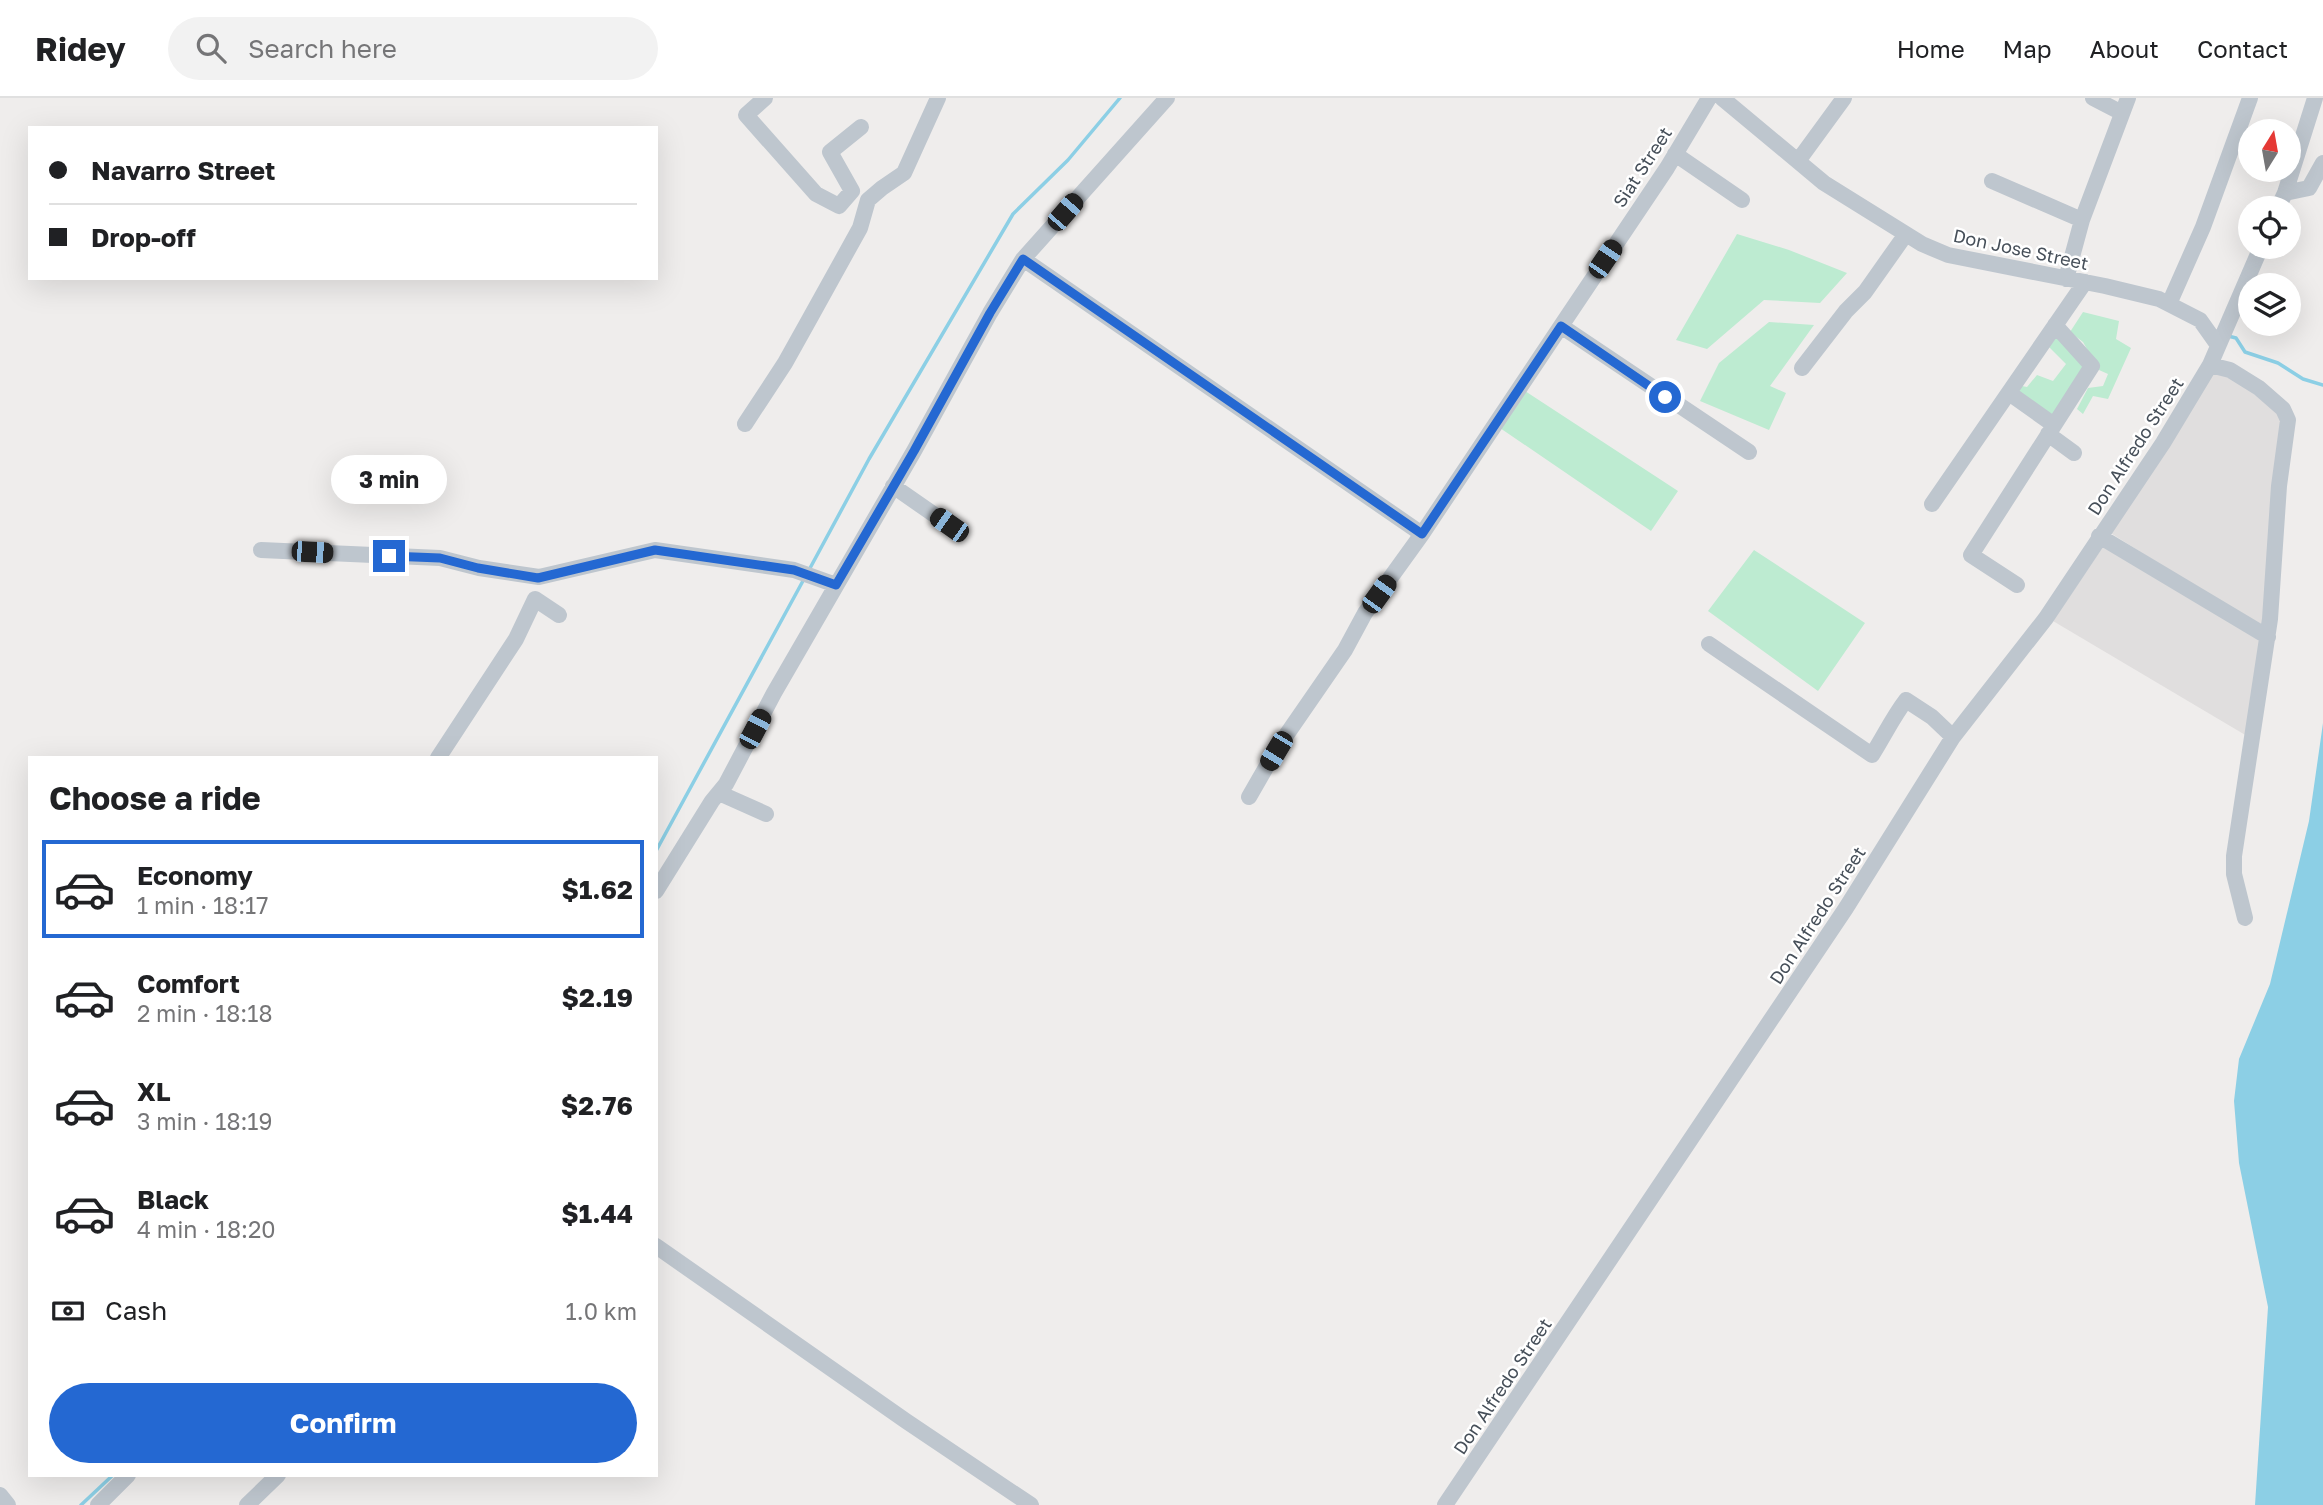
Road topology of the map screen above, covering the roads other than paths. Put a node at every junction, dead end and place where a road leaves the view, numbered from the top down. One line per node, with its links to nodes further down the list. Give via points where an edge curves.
1 (765, 98): 11 (street, via 746,115 816,194 839,206 852,191 830,152)
2 (938, 98): 32 (street, via 904,173 868,200 860,228 785,363)
3 (1167, 98): 21 (street)
4 (1709, 98): 12 (street, Siat Street)
5 (1722, 98): 13 (street, Don Jose Street)
6 (1844, 98): 13 (street)
7 (2093, 98): 10 (street)
8 (2250, 98): 25 (street)
9 (2315, 98): 16 (street)
10 (2125, 105): 19 (street)
11 (861, 127)
12 (1675, 154): 18 (street); 27 (street, Siat Street)
13 (1798, 161): 20 (street, Don Jose Street)
14 (2323, 163): 16 (street, via 2309,188)
15 (1992, 181): 19 (street)
16 (2285, 193): 17 (street)
17 (2284, 196)
18 (1742, 200)
19 (2082, 220): 23 (street)
20 (1906, 234): 23 (street, Don Jose Street, via 1948,255); 30 (street)
21 (1023, 259): 36 (street); 39 (street)
22 (2256, 259): 28 (street, Don Alfredo Street)
23 (2066, 279): 24 (street, Don Jose Street)
24 (2085, 282): 25 (street, Don Jose Street); 26 (street)
25 (2169, 304): 28 (street, Don Jose Street, via 2200,320)
26 (2055, 325): 31 (street); 33 (street, via 2092,366)
27 (1561, 326): 34 (street); 39 (street, Siat Street)
28 (2217, 344): 29 (street, Don Alfredo Street)
29 (2210, 365): 40 (street, Don Alfredo Street); 45 (street, via 2230,370 2259,388 2288,420)
30 (1802, 368)
31 (2009, 393): 33 (street); 37 (street)
32 (745, 424)
33 (2051, 429): 35 (street); 43 (street, via 1971,555)
34 (1749, 452)
35 (2074, 453)
36 (892, 486): 38 (street); 42 (street)
37 (1932, 504)
38 (949, 525)
39 (1422, 534): 50 (street, Siat Street, via 1365,613)
40 (2099, 536): 45 (street); 47 (street, Don Alfredo Street, via 2046,618)
41 (261, 550): 42 (street, via 440,558 538,578 655,550 794,570)
42 (832, 584): 49 (street)
43 (2017, 584)
44 (559, 615): 48 (street, via 535,599 516,639)
45 (2268, 637): 53 (street, via 2234,856)
46 (1709, 644): 47 (street, via 1872,755 1906,700)
47 (1953, 737): 62 (street, Don Alfredo Street, via 1846,908)
48 (439, 756)
49 (719, 793): 51 (street); 52 (street)
50 (1249, 797)
51 (766, 814)
52 (658, 888)
53 (2245, 918)
54 (658, 1247): 61 (street)
55 (126, 1477): 59 (street)
56 (276, 1477): 60 (street)
57 (0, 1495): 58 (street)
58 (8, 1505)
59 (98, 1505)
60 (247, 1505)
61 (1031, 1505)
62 (1445, 1505)

